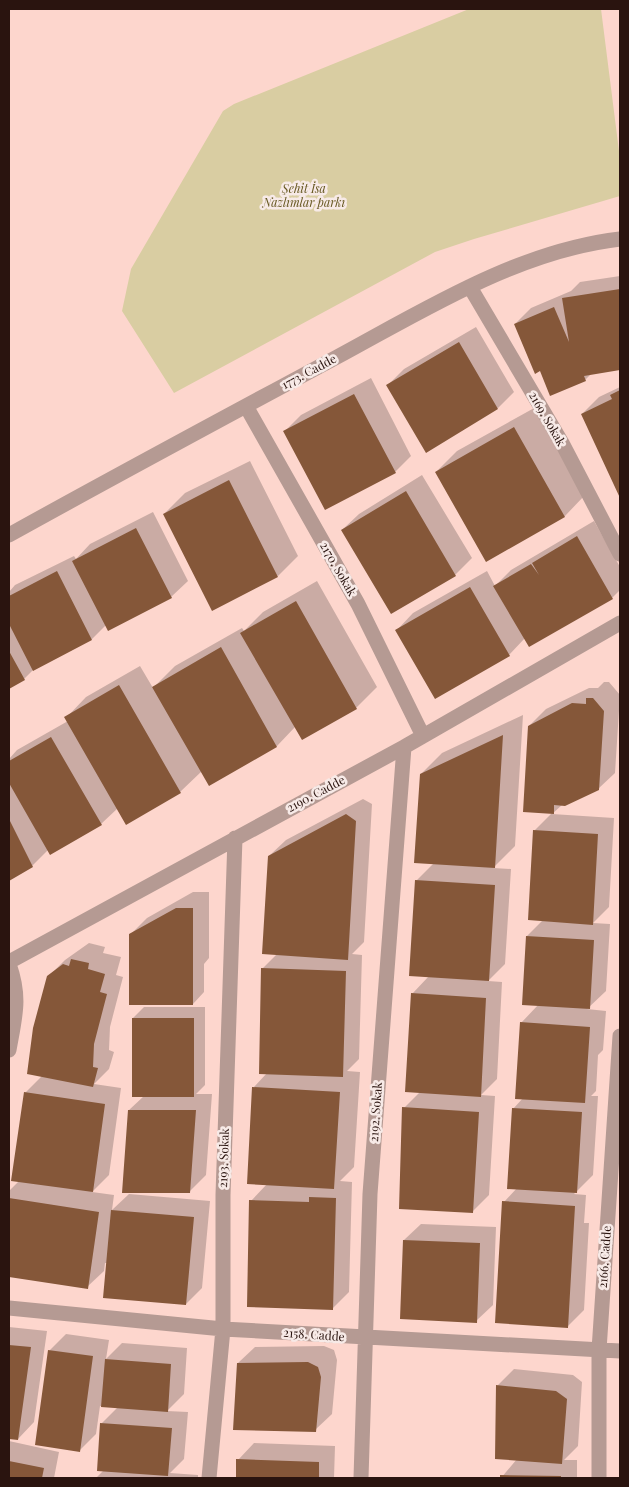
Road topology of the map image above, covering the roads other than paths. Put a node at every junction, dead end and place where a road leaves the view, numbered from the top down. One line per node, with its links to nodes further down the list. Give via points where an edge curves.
1 (620, 238): 2 (street, 1773. Cadde, via 588,242 516,265)
2 (470, 288): 3 (street, 1773. Cadde); 5 (street, 2169. Sokak, via 562,443)
3 (246, 406): 4 (street, 1773. Cadde); 7 (street, 2170. Sokak, via 358,604)
4 (9, 536)
5 (620, 554)
6 (620, 623): 7 (street, 2190. Cadde)
7 (423, 736): 8 (street, 2190. Cadde)
8 (404, 747): 9 (street, 2190. Cadde); 16 (street, 2192. Sokak, via 371,1184)
9 (235, 838): 10 (street, 2190. Cadde); 15 (street, 2193. Sokak, via 223,1195)
10 (9, 963): 12 (street, via 17,1002)
11 (620, 1036): 13 (street, 2166. Cadde)
12 (9, 1050)
13 (616, 1141): 17 (street, 2166. Cadde)
14 (9, 1308): 15 (street, 2158. Cadde)
15 (223, 1329): 16 (street, 2158. Cadde); 19 (street, 2193. Sokak)
16 (366, 1338): 17 (street, 2158. Cadde); 20 (street, 2192. Sokak)
17 (599, 1350): 18 (street, 2158. Cadde); 21 (street, 2166. Cadde)
18 (620, 1351)
19 (209, 1478)
20 (361, 1478)
21 (599, 1478)

